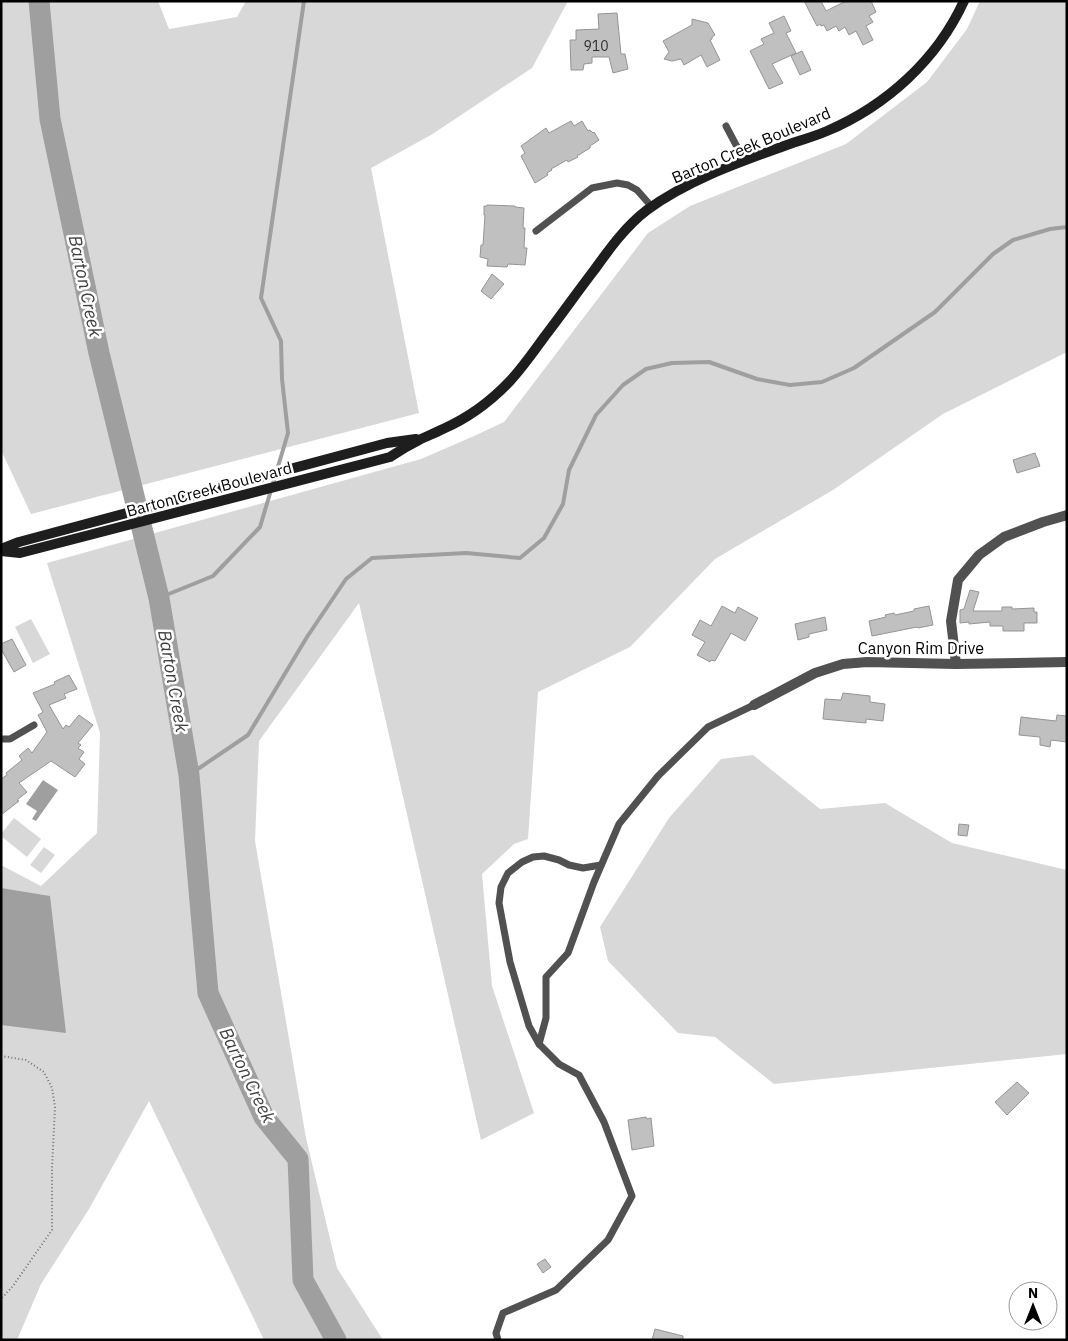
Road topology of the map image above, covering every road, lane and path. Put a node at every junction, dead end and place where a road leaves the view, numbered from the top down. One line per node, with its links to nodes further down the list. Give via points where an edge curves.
1 (964, 1): 3 (street, Barton Creek Boulevard, via 927,59 868,111 826,132)
2 (726, 126): 3 (lane)
3 (744, 160): 4 (street, Barton Creek Boulevard, via 691,184)
4 (652, 207): 5 (lane, via 637,190 616,183 592,188); 6 (street, Barton Creek Boulevard, via 613,245 510,382 462,420)
5 (536, 231)
6 (420, 439): 8 (street, Barton Creek Boulevard, via 386,443 19,542); 8 (street, Barton Creek Boulevard, via 390,457 20,553)
7 (1067, 515): 10 (street, via 1004,537 979,555 958,580 951,620)
8 (1, 550)
9 (1067, 662): 10 (street, Canyon Rim Drive)
10 (956, 664): 11 (street, Canyon Rim Drive, via 843,664 815,673)
11 (754, 705): 14 (lane, via 708,727 658,776 619,824)
12 (34, 725): 13 (lane, via 10,739)
13 (1, 739)
14 (601, 865): 15 (lane, via 568,953 546,977 546,1018); 15 (lane, via 582,868 544,856 533,857 508,873 501,887 499,904 510,962 529,1026)
15 (539, 1044): 18 (lane, via 559,1064 579,1075 604,1122 632,1196 608,1240 556,1290 504,1313 496,1333)
16 (1, 1056): 17 (path, via 26,1060 44,1072 52,1088 55,1107 52,1230)
17 (1, 1299)
18 (498, 1340)

